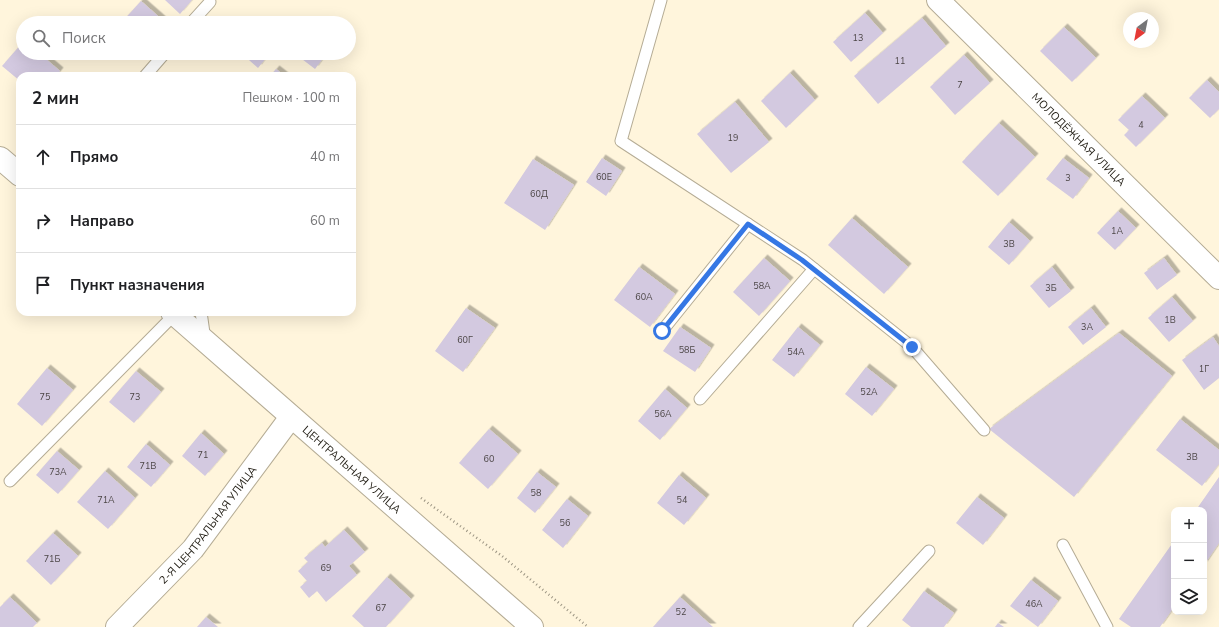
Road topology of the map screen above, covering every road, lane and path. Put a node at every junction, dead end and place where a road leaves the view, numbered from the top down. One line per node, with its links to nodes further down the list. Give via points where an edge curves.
1 (661, 0): 7 (lane, via 621,141)
2 (938, 0): 9 (street, МОЛОДЁЖНАЯ УЛИЦА)
3 (210, 2): 4 (lane)
4 (197, 16)
5 (159, 60): 6 (lane)
6 (148, 72)
7 (748, 224): 8 (lane); 13 (lane)
8 (814, 269): 15 (lane); 17 (lane, via 912,347)
9 (1219, 278)
10 (170, 316): 18 (lane)
11 (176, 316): 14 (street, ЦЕНТРАЛЬНАЯ УЛИЦА)
12 (202, 316): 14 (lane)
13 (662, 331)
14 (206, 342): 16 (street, ЦЕНТРАЛЬНАЯ УЛИЦА)
15 (700, 399)
16 (291, 417): 23 (street, 2-Я ЦЕНТРАЛЬНАЯ УЛИЦА, via 192,549); 24 (street, ЦЕНТРАЛЬНАЯ УЛИЦА)
17 (984, 430)
18 (10, 481)
19 (418, 497): 25 (path, via 502,556)
20 (1063, 545): 22 (lane)
21 (929, 551): 26 (lane)
22 (1105, 626)
23 (117, 627)
24 (532, 627)
25 (588, 627)
26 (859, 627)

